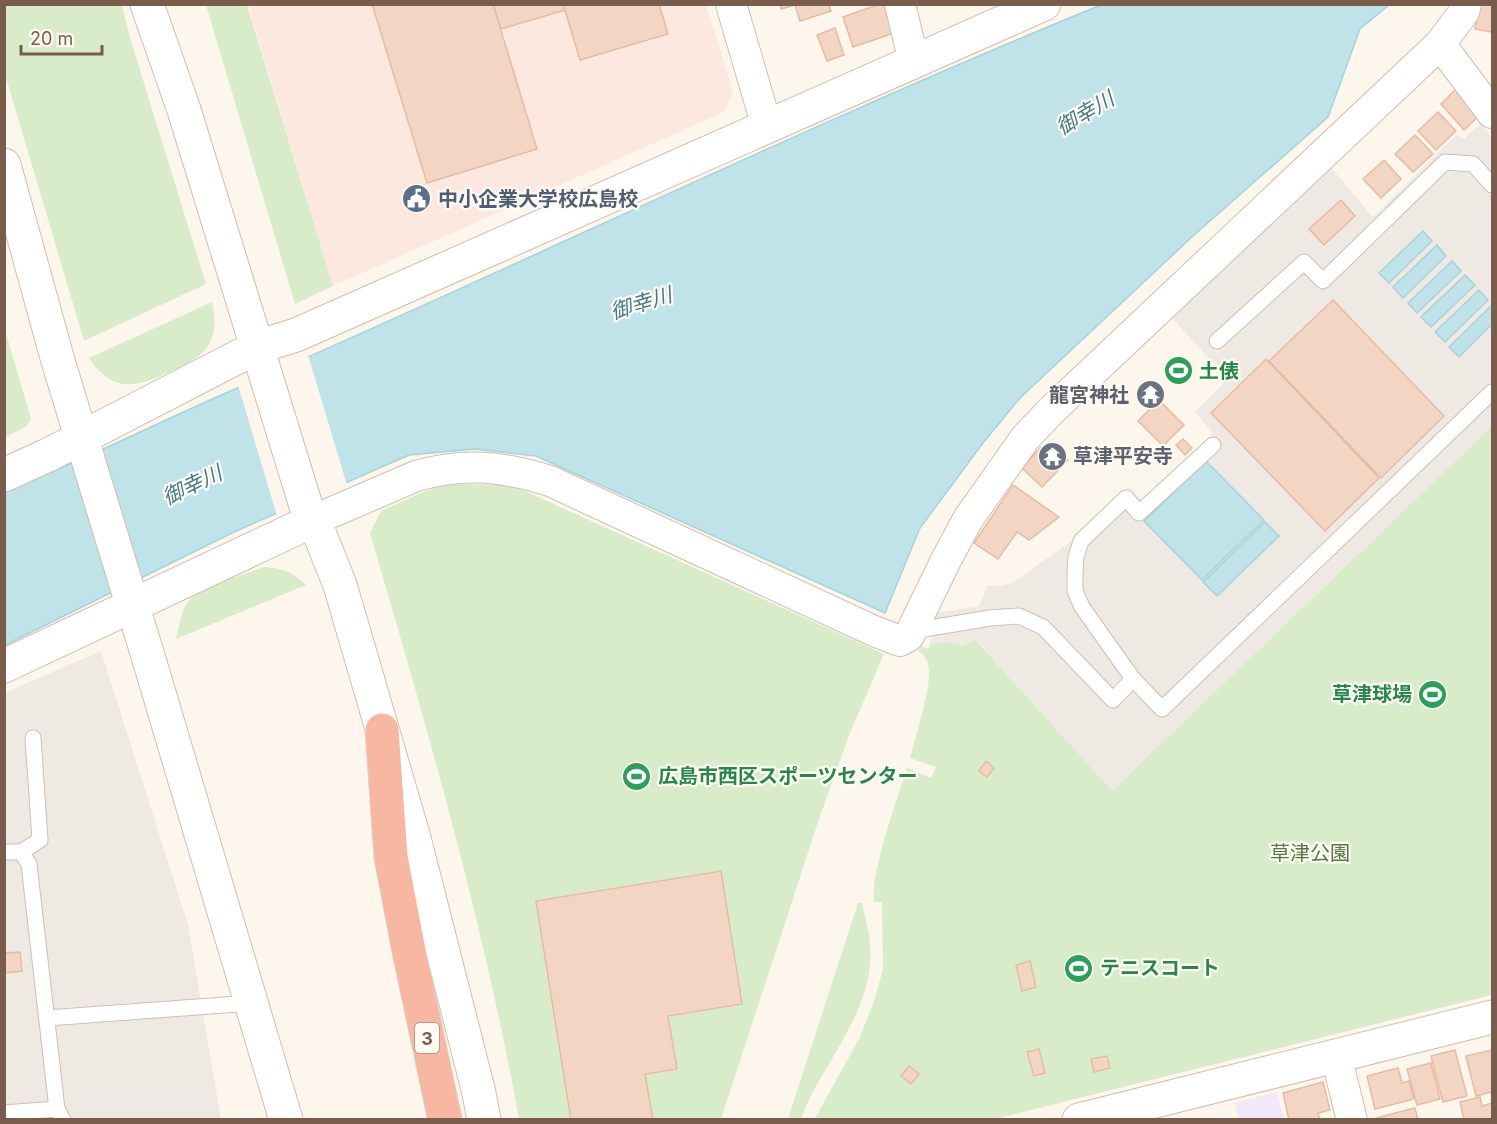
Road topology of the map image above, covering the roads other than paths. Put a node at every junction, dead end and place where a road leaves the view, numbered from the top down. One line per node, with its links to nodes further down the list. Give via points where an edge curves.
1 (147, 4): 9 (street)
2 (159, 4): 9 (street)
3 (731, 4): 11 (street)
4 (900, 4): 8 (street)
5 (1044, 4): 8 (street)
6 (1466, 4): 7 (street)
7 (1440, 44): 10 (street); 22 (street, via 1026,437 968,519)
8 (914, 62): 11 (street)
9 (184, 110): 15 (street)
10 (1492, 113)
11 (767, 127): 15 (street, via 296,335)
12 (4, 165): 18 (street)
13 (1492, 185): 14 (lane, via 1473,164 1445,162 1323,281 1304,262)
14 (1217, 341)
15 (261, 360): 18 (street); 20 (street)
16 (1492, 392): 24 (lane, via 1162,709)
17 (1213, 445): 24 (lane, via 1139,513 1126,498 1081,542 1076,557 1076,591 1091,621)
18 (84, 447): 19 (street); 21 (street)
19 (4, 475)
20 (310, 513): 21 (street); 22 (street, via 431,471 463,466 516,470 550,481 874,631 900,640); 25 (street, via 339,585)
21 (129, 598): 23 (street); 29 (street)
22 (912, 631): 24 (lane, via 1019,616 1043,627 1113,700)
23 (4, 666)
24 (1133, 680)
25 (382, 730): 36 (highway, 3, via 391,857); 37 (street, via 414,838)
26 (33, 738): 28 (lane, via 40,840)
27 (4, 852): 28 (lane)
28 (21, 852): 31 (lane, via 29,864)
29 (252, 1003): 31 (lane); 35 (street)
30 (1492, 1017): 32 (street)
31 (47, 1018): 34 (lane)
32 (1336, 1056): 38 (street); 39 (street)
33 (4, 1113): 34 (lane)
34 (60, 1114)
35 (286, 1119)
36 (445, 1119)
37 (484, 1119)
38 (1079, 1119)
39 (1352, 1119)

